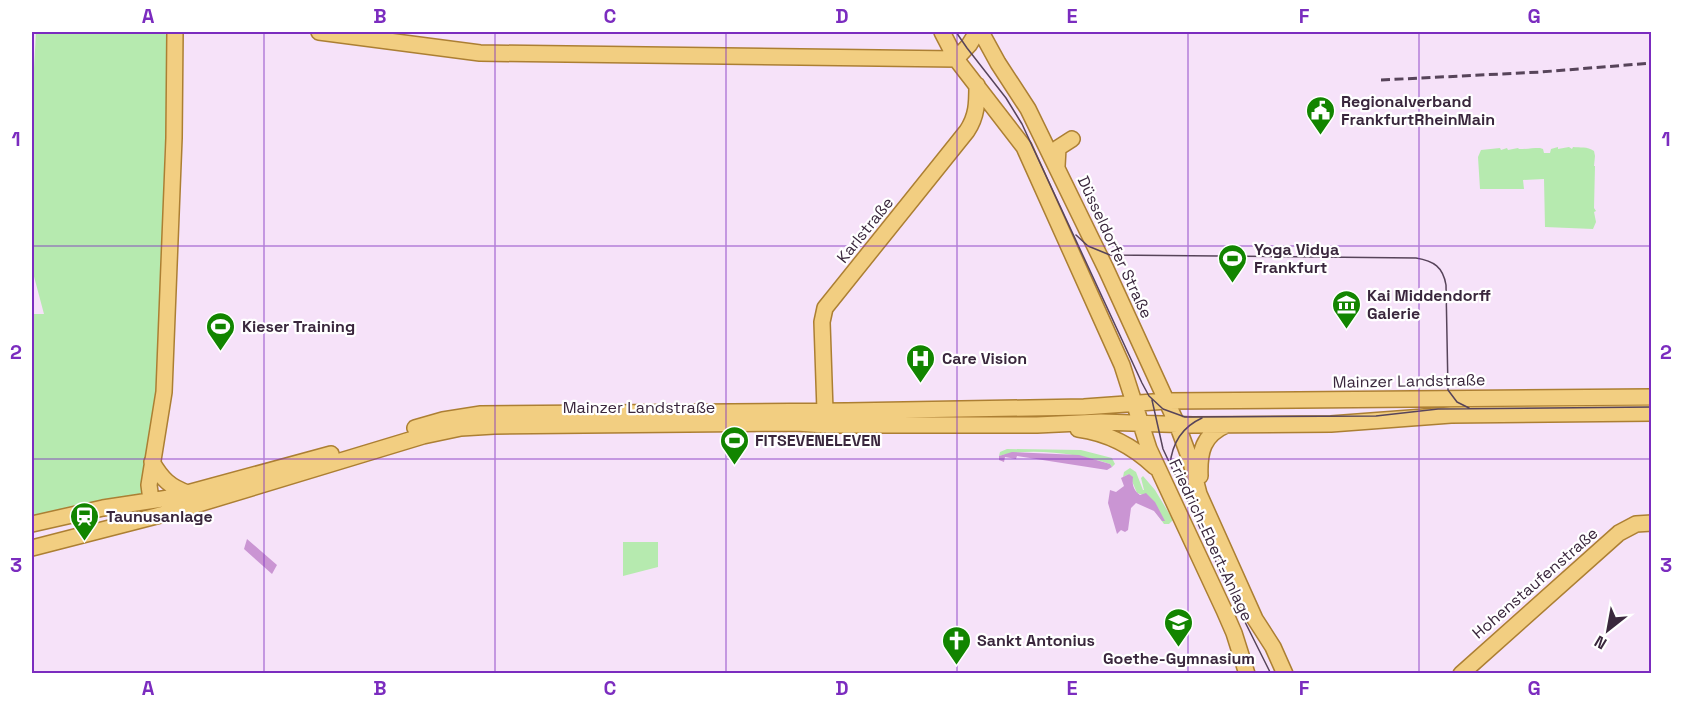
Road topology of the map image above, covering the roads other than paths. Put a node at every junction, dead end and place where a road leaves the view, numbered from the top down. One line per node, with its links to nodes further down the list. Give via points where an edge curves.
1 (168, 32): 6 (main road)
2 (175, 32): 6 (main road)
3 (320, 32): 7 (main road, via 480,53)
4 (942, 32): 7 (main road)
5 (979, 32): 7 (main road); 10 (main road, Düsseldorfer Straße, via 1029,109)
6 (175, 55): 20 (main road, via 164,393)
7 (956, 58): 8 (main road)
8 (977, 85): 13 (main road, via 1024,147 1122,365); 14 (main road, Karlstraße, via 975,116 967,131 825,308)
9 (1072, 139): 10 (main road, via 1059,148)
10 (1057, 166): 12 (main road, Düsseldorfer Straße)
11 (1652, 397): 12 (main road, Mainzer Landstraße)
12 (1167, 401): 13 (main road, Mainzer Landstraße); 17 (main road, Düsseldorfer Straße)
13 (1134, 404): 14 (main road, Mainzer Landstraße); 16 (main road, Friedrich-Ebert-Anlage); 17 (main road)
14 (825, 411): 22 (main road, Mainzer Landstraße, via 468,416)
15 (1652, 413): 19 (main road, via 1451,415 1331,424)
16 (1140, 422): 17 (main road, Mainzer Landstraße); 18 (main road, Mainzer Landstraße); 21 (main road, Friedrich-Ebert-Anlage)
17 (1170, 424): 19 (main road); 23 (main road, Friedrich-Ebert-Anlage, via 1190,459)
18 (1037, 425): 21 (main road, via 1109,436 1134,449); 25 (main road, Mainzer Landstraße, via 785,423 461,428)
19 (1226, 425): 23 (main road, via 1211,434 1203,448)
20 (152, 462): 22 (main road, via 166,482); 24 (main road)
21 (1161, 473): 30 (main road, Friedrich-Ebert-Anlage, via 1234,633)
22 (188, 493): 24 (main road, Mainzer Landstraße)
23 (1199, 494): 31 (main road, Friedrich-Ebert-Anlage, via 1255,619)
24 (151, 500): 25 (main road); 26 (main road); 28 (main road)
25 (172, 512): 28 (main road, Mainzer Landstraße)
26 (32, 524)
27 (1644, 524): 32 (main road, Hohenstaufenstraße, via 1628,526 1619,533)
28 (120, 525): 29 (main road)
29 (32, 549)
30 (1247, 674)
31 (1285, 674)
32 (1461, 674)

